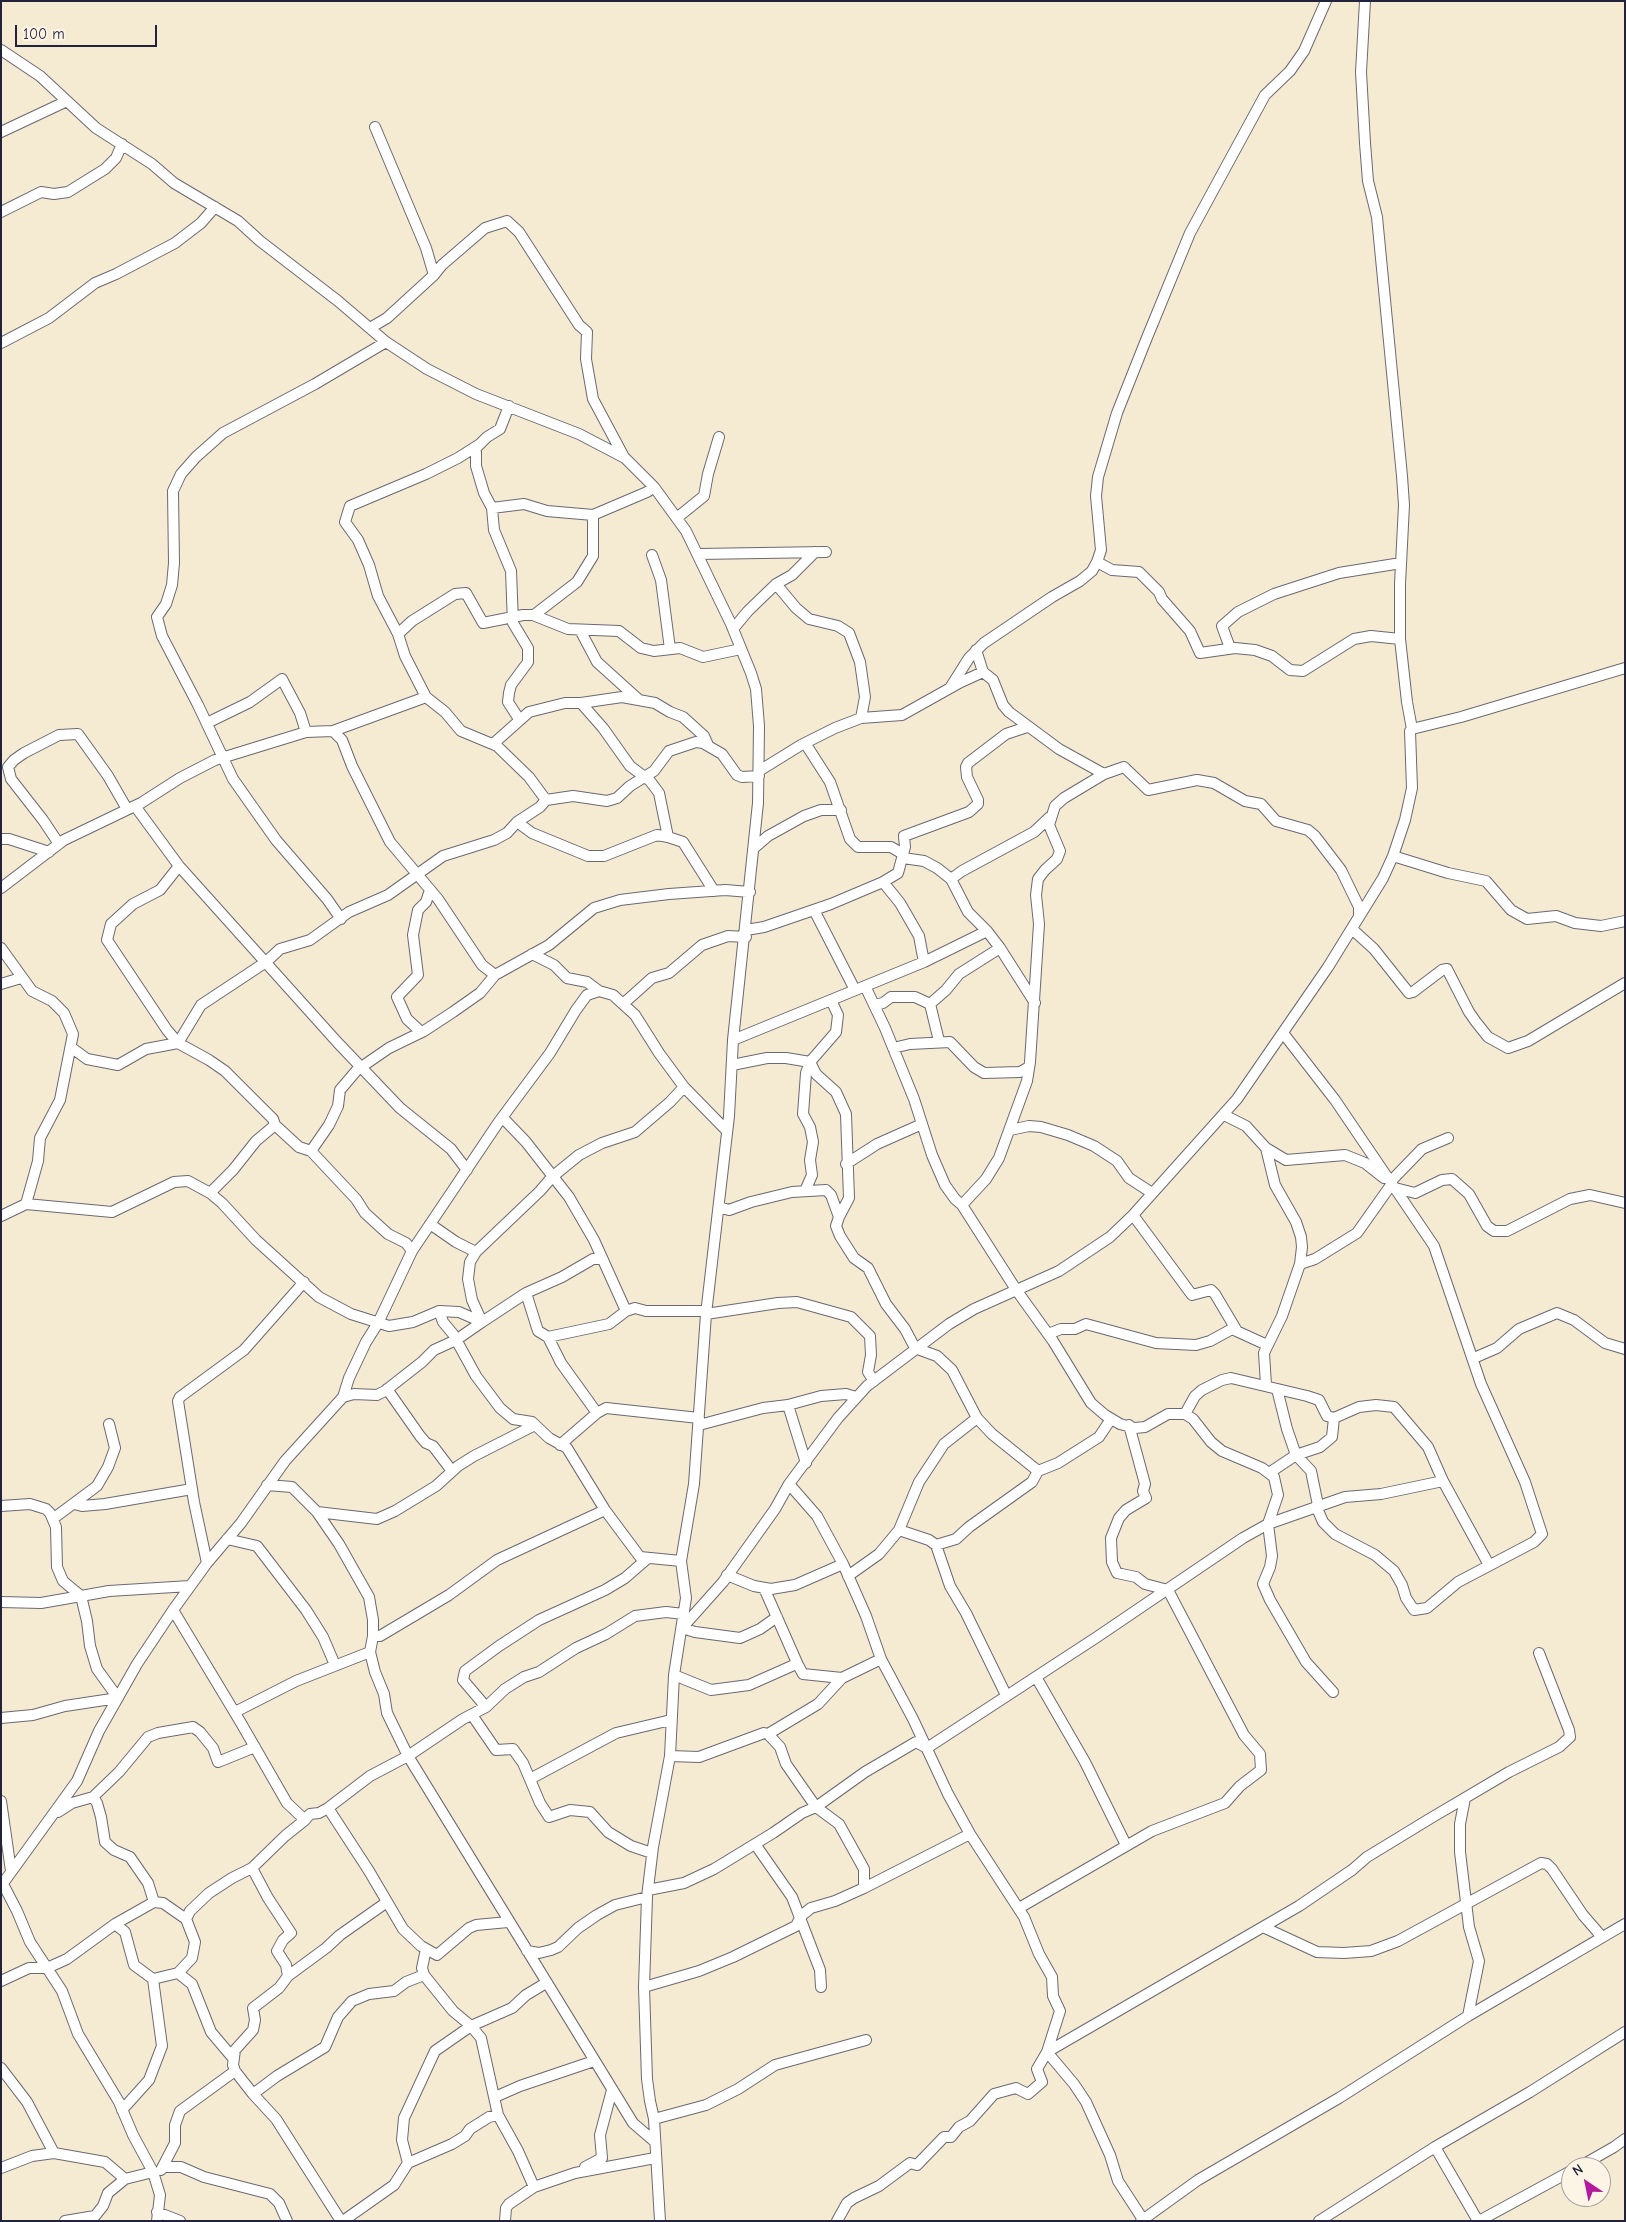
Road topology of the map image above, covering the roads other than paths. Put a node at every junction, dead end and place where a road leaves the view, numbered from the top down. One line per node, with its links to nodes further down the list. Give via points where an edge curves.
1 (1326, 1): 24 (street, via 1304,51 1290,71 1265,95 1194,225 1146,340 1098,477 1096,496 1101,550)
2 (1365, 1): 25 (street, via 1361,72 1365,143 1368,181 1377,218 1400,454 1404,505)
3 (1, 50): 4 (street, via 40,76)
4 (67, 101): 6 (street); 7 (street, via 96,128)
5 (375, 127): 10 (street, via 426,248)
6 (1, 132)
7 (122, 144): 8 (street); 9 (street, via 116,158 105,169 68,192 41,192)
8 (215, 208): 11 (street, via 238,221); 13 (street, via 175,243 95,283 49,318)
9 (1, 212)
10 (434, 275): 11 (street, via 387,318); 17 (street, via 454,253 485,228 507,221 519,232 587,332 586,358 593,398)
11 (370, 328): 12 (street)
12 (386, 342): 14 (street, via 454,384); 45 (street, via 223,433 181,474 173,491 172,586 157,617 162,636)
13 (1, 343)
14 (509, 406): 16 (street, via 500,429); 17 (street, via 579,434)
15 (719, 436): 21 (street, via 704,496)
16 (480, 444): 19 (street, via 476,448 476,466); 31 (street, via 426,474 350,506 345,522 358,540 378,596)
17 (625, 458): 18 (street)
18 (654, 487): 20 (street); 21 (street)
19 (492, 508): 20 (street, via 524,504 547,511); 28 (street, via 494,530 511,571)
20 (593, 515): 27 (street, via 593,556 577,582)
21 (678, 517): 22 (street)
22 (698, 554): 26 (street, via 821,552); 29 (street)
23 (652, 555): 34 (street, via 662,580)
24 (1097, 562): 33 (street, via 1112,570 1139,572 1190,630 1200,653); 36 (street, via 1080,581 1015,621)
25 (1401, 563): 32 (street); 33 (street, via 1339,573 1274,594 1238,612 1222,626)
26 (776, 584): 29 (street); 43 (street, via 809,619 838,626 849,633 860,662 865,697)
27 (534, 616): 28 (street); 30 (street, via 568,629)
28 (514, 617): 31 (street, via 483,624 466,593 455,594 412,621); 44 (street, via 513,623 528,648 528,662 511,685 509,694 508,702)
29 (733, 629): 35 (street)
30 (580, 630): 34 (street, via 619,631 641,648 654,651); 41 (street, via 597,662)
31 (398, 634): 40 (street, via 405,656)
32 (1400, 639): 33 (street, via 1371,636 1354,639 1303,671 1290,670 1272,656 1255,650); 47 (street)
33 (1230, 648)
34 (670, 649): 35 (street, via 680,648 702,657)
35 (741, 649): 54 (street, via 756,689)
36 (976, 650): 38 (street); 39 (street)
37 (1625, 668): 47 (street)
38 (983, 672): 39 (street); 46 (street, via 993,680 1003,705)
39 (950, 688): 43 (street, via 902,715)
40 (426, 697): 48 (street); 51 (street, via 446,712 461,731)
41 (638, 699): 42 (street, via 622,697); 52 (street, via 655,703 683,717 704,736)
42 (581, 703): 44 (street, via 548,706); 56 (street, via 630,766)
43 (861, 718): 50 (street)
44 (519, 719): 51 (street)
45 (207, 723): 49 (street, via 250,702 282,679); 53 (street)
46 (1027, 727): 55 (street); 67 (street, via 1006,734 966,767 978,800 975,808 904,836)
47 (1412, 729): 68 (street, via 1412,788)
48 (332, 731): 49 (street); 70 (street, via 342,740 390,842)
49 (306, 732): 53 (street)
50 (805, 743): 54 (street); 59 (street, via 830,782)
51 (492, 744): 57 (street, via 530,777)
52 (708, 745): 54 (street, via 722,754 737,775); 56 (street, via 689,743 669,752 654,771)
53 (223, 757): 58 (street); 79 (street, via 233,779 276,840 328,899)
54 (759, 773): 65 (street)
55 (1104, 774): 60 (street, via 1064,798 1055,806); 78 (street, via 1124,767 1148,790 1197,780 1214,783 1245,801 1261,804 1276,821 1308,830 1341,870 1359,907)
56 (644, 777): 57 (street, via 617,798 607,801 573,796); 62 (street, via 659,793)
57 (546, 800): 61 (street)
58 (131, 807): 64 (street); 64 (street, via 78,734 59,735 24,753 8,767 11,779); 69 (street)
59 (841, 810): 65 (street, via 822,810 804,816 768,836); 67 (street, via 850,839 858,847 891,847)
60 (1054, 812): 71 (street, via 1034,832); 97 (street, via 1049,825 1060,851 1038,880)
61 (517, 822): 62 (street, via 532,833 588,856 604,856 657,834); 70 (street, via 501,837 443,856)
62 (668, 837): 75 (street, via 683,842)
63 (1, 839): 66 (street)
64 (58, 844): 66 (street)
65 (753, 849): 76 (street)
66 (49, 852): 73 (street)
67 (903, 856): 71 (street, via 924,861); 72 (street, via 898,873)
68 (1393, 856): 78 (street); 80 (street, via 1486,881 1511,910 1527,919 1562,917 1575,923 1600,926)
69 (179, 866): 87 (street); 105 (street, via 160,890 133,904 112,924 107,940 166,1030)
70 (416, 875): 74 (street); 79 (street, via 388,895)
71 (951, 879): 82 (street, via 968,912)
72 (883, 882): 77 (street); 88 (street, via 919,936)
73 (1, 888)
74 (430, 890): 89 (street, via 482,965); 101 (street, via 426,902 418,910 413,935 418,975 397,997 407,1019)
75 (714, 891): 76 (street); 86 (street, via 620,900 594,908 549,945)
76 (750, 892): 83 (street)
77 (814, 910): 83 (street); 94 (street)
78 (1359, 917): 81 (street)
79 (341, 919): 87 (street, via 310,940 280,949)
80 (1625, 921)
81 (1352, 929): 91 (street, via 1374,949 1409,992 1448,969 1476,1022 1488,1037 1508,1048 1528,1041); 102 (street)
82 (987, 931): 85 (street); 88 (street)
83 (746, 934): 98 (street, via 702,945 669,973 652,978); 103 (street)
84 (1, 948): 90 (street)
85 (1000, 948): 97 (street); 99 (street, via 959,974)
86 (532, 954): 89 (street); 95 (street, via 554,965 567,978 587,982)
87 (266, 962): 105 (street, via 201,1004); 110 (street)
88 (924, 962): 93 (street)
89 (496, 975): 101 (street, via 480,993)
90 (21, 978): 92 (street); 106 (street, via 32,991 52,1001 64,1013 73,1034)
91 (1625, 983)
92 (1, 984)
93 (865, 986): 94 (street); 100 (street)
94 (855, 990): 96 (street)
95 (599, 991): 98 (street, via 613,995); 114 (street, via 588,995 576,1010 550,1053)
96 (831, 1000): 103 (street); 108 (street, via 838,1014 836,1032)
97 (1034, 1003): 111 (street)
98 (623, 1004): 112 (street, via 635,1015)
99 (930, 1004): 100 (street, via 914,997 890,998); 104 (street)
100 (874, 1005): 107 (street)
101 (421, 1032): 110 (street)
102 (1283, 1033): 113 (street); 125 (street, via 1335,1100)
103 (733, 1040): 109 (street)
104 (939, 1042): 107 (street); 111 (street, via 950,1042 984,1073 1020,1072)
105 (178, 1043): 106 (street, via 146,1049 118,1065 87,1059); 116 (street, via 225,1071 273,1119)
106 (72, 1048): 130 (street, via 60,1100 40,1138 38,1160)
107 (893, 1048): 115 (street)
108 (810, 1062): 109 (street, via 786,1058); 122 (street, via 816,1074 836,1092 846,1114); 126 (street, via 803,1114 810,1126 813,1142 812,1175)
109 (732, 1064): 118 (street)
110 (362, 1066): 121 (street, via 340,1090 338,1106 329,1125); 123 (street, via 400,1108 451,1150)
111 (1029, 1067): 117 (street)
112 (684, 1087): 118 (street); 124 (street, via 635,1132 579,1155)
113 (1224, 1115): 120 (street, via 1246,1126); 128 (street)
114 (503, 1118): 123 (street); 124 (street)
115 (922, 1124): 122 (street, via 877,1144); 131 (street, via 945,1184)
116 (275, 1125): 121 (street, via 299,1147); 127 (street, via 256,1141)
117 (1010, 1130): 128 (street, via 1041,1127 1094,1146 1117,1161 1129,1178); 131 (street, via 986,1179)
118 (727, 1131): 132 (street)
119 (1448, 1138): 125 (street, via 1422,1148)
120 (1266, 1148): 125 (street, via 1286,1160 1333,1154 1350,1156); 140 (street, via 1275,1185 1301,1237)
121 (311, 1151): 137 (street, via 365,1213)
122 (846, 1164): 135 (street, via 849,1198)
123 (467, 1170): 136 (street)
124 (552, 1177): 138 (street); 139 (street, via 569,1197)
125 (1393, 1185): 129 (street, via 1416,1193 1442,1180 1452,1179 1469,1194 1487,1226 1494,1231 1507,1231 1582,1196); 140 (street, via 1357,1233 1315,1259); 156 (street, via 1434,1246)
126 (805, 1191): 132 (street, via 729,1210); 135 (street, via 826,1190)
127 (210, 1193): 130 (street, via 181,1181 112,1212); 141 (street, via 256,1240)
128 (1152, 1194): 133 (street)
129 (1625, 1203)
130 (26, 1204): 134 (street)
131 (962, 1205): 142 (street)
132 (720, 1207): 146 (street)
133 (1133, 1215): 142 (street, via 1110,1237 1073,1262); 149 (street, via 1192,1296 1211,1290)
134 (1, 1216)
135 (839, 1217): 154 (street, via 836,1226 840,1236 854,1258 868,1268 886,1304)
136 (430, 1224): 137 (street); 138 (street)
137 (412, 1251): 148 (street)
138 (476, 1252): 147 (street, via 470,1262 468,1279 472,1300)
139 (602, 1259): 143 (street, via 593,1259); 145 (street)
140 (1300, 1264): 153 (street, via 1282,1316)
141 (304, 1282): 148 (street, via 319,1296 352,1314); 182 (street, via 244,1350 180,1397 178,1406)
142 (1016, 1291): 150 (street); 154 (street, via 967,1313)
143 (526, 1293): 147 (street); 151 (street, via 538,1331)
144 (438, 1311): 147 (street, via 460,1312); 148 (street, via 401,1326); 152 (street)
145 (626, 1311): 146 (street, via 635,1308); 151 (street, via 609,1324)
146 (707, 1313): 157 (street, via 797,1302 851,1317 870,1336 868,1372); 169 (street)
147 (482, 1322): 152 (street)
148 (378, 1323): 161 (street, via 366,1342)
149 (1237, 1331): 150 (street, via 1232,1329 1210,1341 1196,1344 1156,1344 1086,1324); 153 (street)
150 (1048, 1334): 168 (street, via 1091,1403)
151 (548, 1338): 164 (street, via 561,1363)
152 (456, 1340): 159 (street, via 434,1350); 172 (street, via 476,1376 500,1408 513,1419 532,1422)
153 (1267, 1345): 158 (street, via 1264,1363)
154 (915, 1348): 157 (street); 166 (street, via 937,1356 952,1370)
155 (1625, 1349): 156 (street, via 1605,1343 1574,1320 1557,1313 1519,1329 1497,1348)
156 (1474, 1358): 197 (street, via 1481,1384 1525,1482 1542,1534 1534,1542)
157 (874, 1381): 162 (street)
158 (1266, 1386): 160 (street); 165 (street, via 1238,1378 1222,1380 1195,1396)
159 (387, 1389): 161 (street, via 378,1395); 176 (street, via 426,1444 433,1446)
160 (1277, 1389): 167 (street, via 1320,1400 1327,1416); 174 (street)
161 (343, 1397): 181 (street, via 285,1461)
162 (856, 1397): 163 (street, via 833,1394); 175 (street)
163 (788, 1405): 169 (street); 175 (street)
164 (597, 1413): 169 (street, via 606,1408); 173 (street)
165 (1184, 1414): 171 (street, via 1168,1414 1141,1428); 178 (street, via 1196,1422 1222,1451)
166 (977, 1418): 177 (street); 190 (street, via 944,1444 919,1482)
167 (1334, 1418): 174 (street, via 1332,1438 1320,1447); 179 (street, via 1359,1407 1394,1407 1428,1447)
168 (1111, 1419): 171 (street); 177 (street, via 1099,1437)
169 (699, 1422): 194 (street, via 694,1484)
170 (109, 1424): 183 (street, via 115,1448 108,1467 97,1486)
171 (1129, 1425): 202 (street, via 1146,1498 1119,1518 1111,1538 1112,1562 1116,1573)
172 (535, 1426): 173 (street); 176 (street, via 474,1456)
173 (560, 1445): 186 (street, via 579,1465)
174 (1296, 1455): 178 (street); 184 (street, via 1311,1471)
175 (806, 1463): 180 (street)
176 (452, 1471): 187 (street, via 436,1486 377,1519)
177 (1038, 1471): 192 (street, via 1032,1482 956,1539)
178 (1269, 1473): 189 (street, via 1276,1482 1278,1495)
179 (1443, 1481): 184 (street, via 1381,1494 1345,1497); 197 (street)
180 (789, 1484): 196 (street, via 817,1516); 198 (street, via 775,1509)
181 (267, 1486): 187 (street, via 292,1488); 191 (street)
182 (192, 1489): 183 (street, via 105,1504); 195 (street)
183 (74, 1504): 188 (street)
184 (1317, 1505): 189 (street); 197 (street, via 1323,1522 1335,1534 1375,1555 1394,1571 1414,1610 1427,1608 1458,1582)
185 (1, 1506): 188 (street, via 38,1505)
186 (605, 1510): 193 (street, via 640,1557); 209 (street, via 497,1560 449,1595 380,1636)
187 (317, 1512): 209 (street, via 369,1597)
188 (54, 1518): 203 (street, via 57,1567 63,1581)
189 (1268, 1524): 202 (street); 218 (street, via 1272,1556 1263,1584 1306,1662)
190 (899, 1530): 192 (street); 199 (street, via 880,1554)
191 (228, 1539): 195 (street); 213 (street, via 257,1546 306,1610 323,1636)
192 (936, 1545): 219 (street, via 950,1586)
193 (648, 1558): 194 (street); 221 (street, via 625,1578 539,1620 465,1671 463,1680)
194 (681, 1561): 206 (street, via 686,1598)
195 (207, 1563): 200 (street)
196 (843, 1564): 199 (street); 201 (street, via 795,1585)
197 (1489, 1565)
198 (727, 1575): 201 (street); 208 (street)
199 (848, 1576): 212 (street)
200 (190, 1586): 203 (street); 205 (street)
201 (764, 1588): 207 (street)
202 (1168, 1590): 216 (street); 241 (street, via 1244,1735 1260,1754 1261,1770 1225,1803 1152,1831)
203 (80, 1596): 204 (street, via 41,1604); 220 (street, via 97,1669)
204 (1, 1602)
205 (173, 1610): 220 (street); 222 (street)
206 (684, 1614): 208 (street); 221 (street, via 666,1612 635,1616 539,1672 524,1677)
207 (777, 1617): 208 (street, via 740,1638); 214 (street)
208 (682, 1628): 215 (street)
209 (373, 1636): 210 (street)
210 (370, 1652): 213 (street); 229 (street, via 387,1714)
211 (1539, 1653): 233 (street, via 1570,1736 1559,1747)
212 (880, 1659): 217 (street); 228 (street)
213 (335, 1665): 222 (street)
214 (798, 1665): 215 (street, via 749,1685 711,1690); 217 (street, via 803,1674)
215 (674, 1675): 225 (street)
216 (1036, 1677): 219 (street); 241 (street, via 1085,1762)
217 (842, 1678): 226 (street, via 818,1704)
218 (1333, 1692)
219 (1006, 1695): 228 (street)
220 (118, 1698): 224 (street); 237 (street, via 77,1781)
221 (486, 1707): 223 (street)
222 (235, 1712): 227 (street)
223 (472, 1714): 229 (street); 231 (street, via 496,1750 513,1749)
224 (1, 1718)
225 (671, 1720): 230 (street); 231 (street, via 616,1733)
226 (768, 1734): 230 (street, via 699,1756); 235 (street, via 780,1747 786,1764)
227 (255, 1747): 232 (street, via 218,1762 213,1748 193,1727 158,1733 148,1737); 238 (street, via 287,1803)
228 (927, 1748): 235 (street, via 916,1742 865,1772); 239 (street)
229 (408, 1756): 236 (street, via 370,1776); 254 (street)
230 (670, 1756): 242 (street)
231 (530, 1779): 242 (street, via 549,1817 570,1810 590,1812 608,1832 631,1846)
232 (93, 1797): 237 (street); 248 (street, via 101,1817 105,1842 130,1857 148,1883)
233 (1465, 1798): 250 (street, via 1460,1824 1460,1852); 257 (street, via 1367,1857 1345,1875)
234 (2, 1806): 244 (street)
235 (816, 1807): 240 (street); 246 (street, via 839,1824 864,1869)
236 (328, 1808): 238 (street, via 310,1814); 249 (street)
237 (55, 1812): 244 (street)
238 (305, 1820): 243 (street)
239 (970, 1834): 246 (street); 251 (street)
240 (755, 1844): 247 (street, via 684,1883); 252 (street, via 792,1897)
241 (1126, 1846): 251 (street)
242 (652, 1853): 247 (street)
243 (252, 1868): 253 (street, via 209,1894); 264 (street, via 291,1933 277,1951 286,1965)
244 (11, 1870): 245 (street)
245 (2, 1885): 261 (street, via 30,1942)
246 (864, 1888): 252 (street, via 811,1908)
247 (648, 1893): 260 (street, via 609,1908 587,1921 558,1947 539,1952); 268 (street)
248 (154, 1902): 253 (street, via 163,1903); 255 (street)
249 (387, 1902): 259 (street, via 403,1929); 264 (street, via 340,1934)
250 (1466, 1904): 257 (street, via 1398,1941 1371,1951 1317,1952); 258 (street, via 1529,1868 1547,1864); 270 (street, via 1479,1961)
251 (1019, 1908): 274 (street, via 1052,1977 1053,1996 1060,2011)
252 (800, 1916): 268 (street, via 796,1926 733,1957); 269 (street, via 820,1970)
253 (186, 1918): 262 (street, via 195,1942 192,1958)
254 (508, 1922): 259 (street, via 469,1928 437,1955); 260 (street)
255 (115, 1924): 261 (street); 265 (street, via 125,1932 134,1965)
256 (1625, 1924): 258 (street)
257 (1263, 1927): 274 (street)
258 (1602, 1937): 270 (street)
259 (426, 1949): 263 (street, via 422,1968)
260 (527, 1950): 267 (street)
261 (48, 1968): 266 (street, via 29,1968); 282 (street, via 62,1991 78,2034)
262 (178, 1973): 265 (street); 275 (street, via 192,1984 211,2032)
263 (424, 1975): 271 (street, via 453,2011); 280 (street, via 394,1991 369,1994 352,2001 338,2017 325,2047)
264 (288, 1976): 275 (street, via 279,1988 254,2008 253,2030 235,2050)
265 (152, 1979): 282 (street, via 162,2046 149,2080)
266 (1, 1981)
267 (546, 1984): 271 (street, via 526,1995 512,2008); 276 (street)
268 (644, 1987): 284 (street, via 648,2079)
269 (821, 1987)
270 (1468, 2016): 301 (street, via 1339,2098 1198,2180)
271 (471, 2026): 281 (street, via 482,2038); 291 (street, via 435,2051 429,2061 404,2118 402,2140)
272 (1625, 2032): 287 (street)
273 (866, 2040): 284 (street, via 775,2065 706,2105)
274 (1047, 2052): 301 (street, via 1086,2102 1118,2180); 308 (street, via 1037,2069 1042,2082 1028,2094 1016,2088 994,2094 970,2120 951,2137 944,2137 916,2165 910,2163 879,2186 847,2203)
275 (233, 2058): 278 (street)
276 (594, 2060): 279 (street); 281 (street)
277 (1, 2068): 288 (street, via 27,2102)
278 (235, 2071): 280 (street); 292 (street, via 180,2111 175,2125 175,2143)
279 (612, 2090): 286 (street, via 633,2124); 294 (street, via 600,2135 602,2158)
280 (252, 2094): 305 (street, via 276,2119)
281 (495, 2097): 283 (street)
282 (122, 2110): 295 (street)
283 (498, 2115): 291 (street, via 489,2117 452,2144); 298 (street)
284 (654, 2119): 286 (street)
285 (1625, 2139): 289 (street)
286 (654, 2141): 290 (street)
287 (1435, 2147): 309 (street); 310 (street)
288 (54, 2153): 293 (street, via 32,2156); 297 (street, via 105,2162)
289 (1596, 2157)
290 (655, 2158): 294 (street); 307 (street)
291 (408, 2164): 305 (street, via 394,2185)
292 (164, 2167): 295 (street); 304 (street, via 181,2167 204,2177 270,2194 279,2203)
293 (1, 2168)
294 (575, 2173): 298 (street)
295 (154, 2174): 297 (street); 299 (street, via 160,2195)
296 (1561, 2176): 310 (street)
297 (125, 2179): 300 (street, via 108,2193)
298 (534, 2187): 306 (street, via 509,2204)
299 (157, 2216): 303 (street)
300 (96, 2218): 302 (street)
301 (1143, 2220)
302 (65, 2221)
303 (180, 2221)
304 (287, 2221)
305 (342, 2221)
306 (505, 2221)
307 (660, 2221)
308 (837, 2221)
309 (1319, 2221)
310 (1479, 2221)

